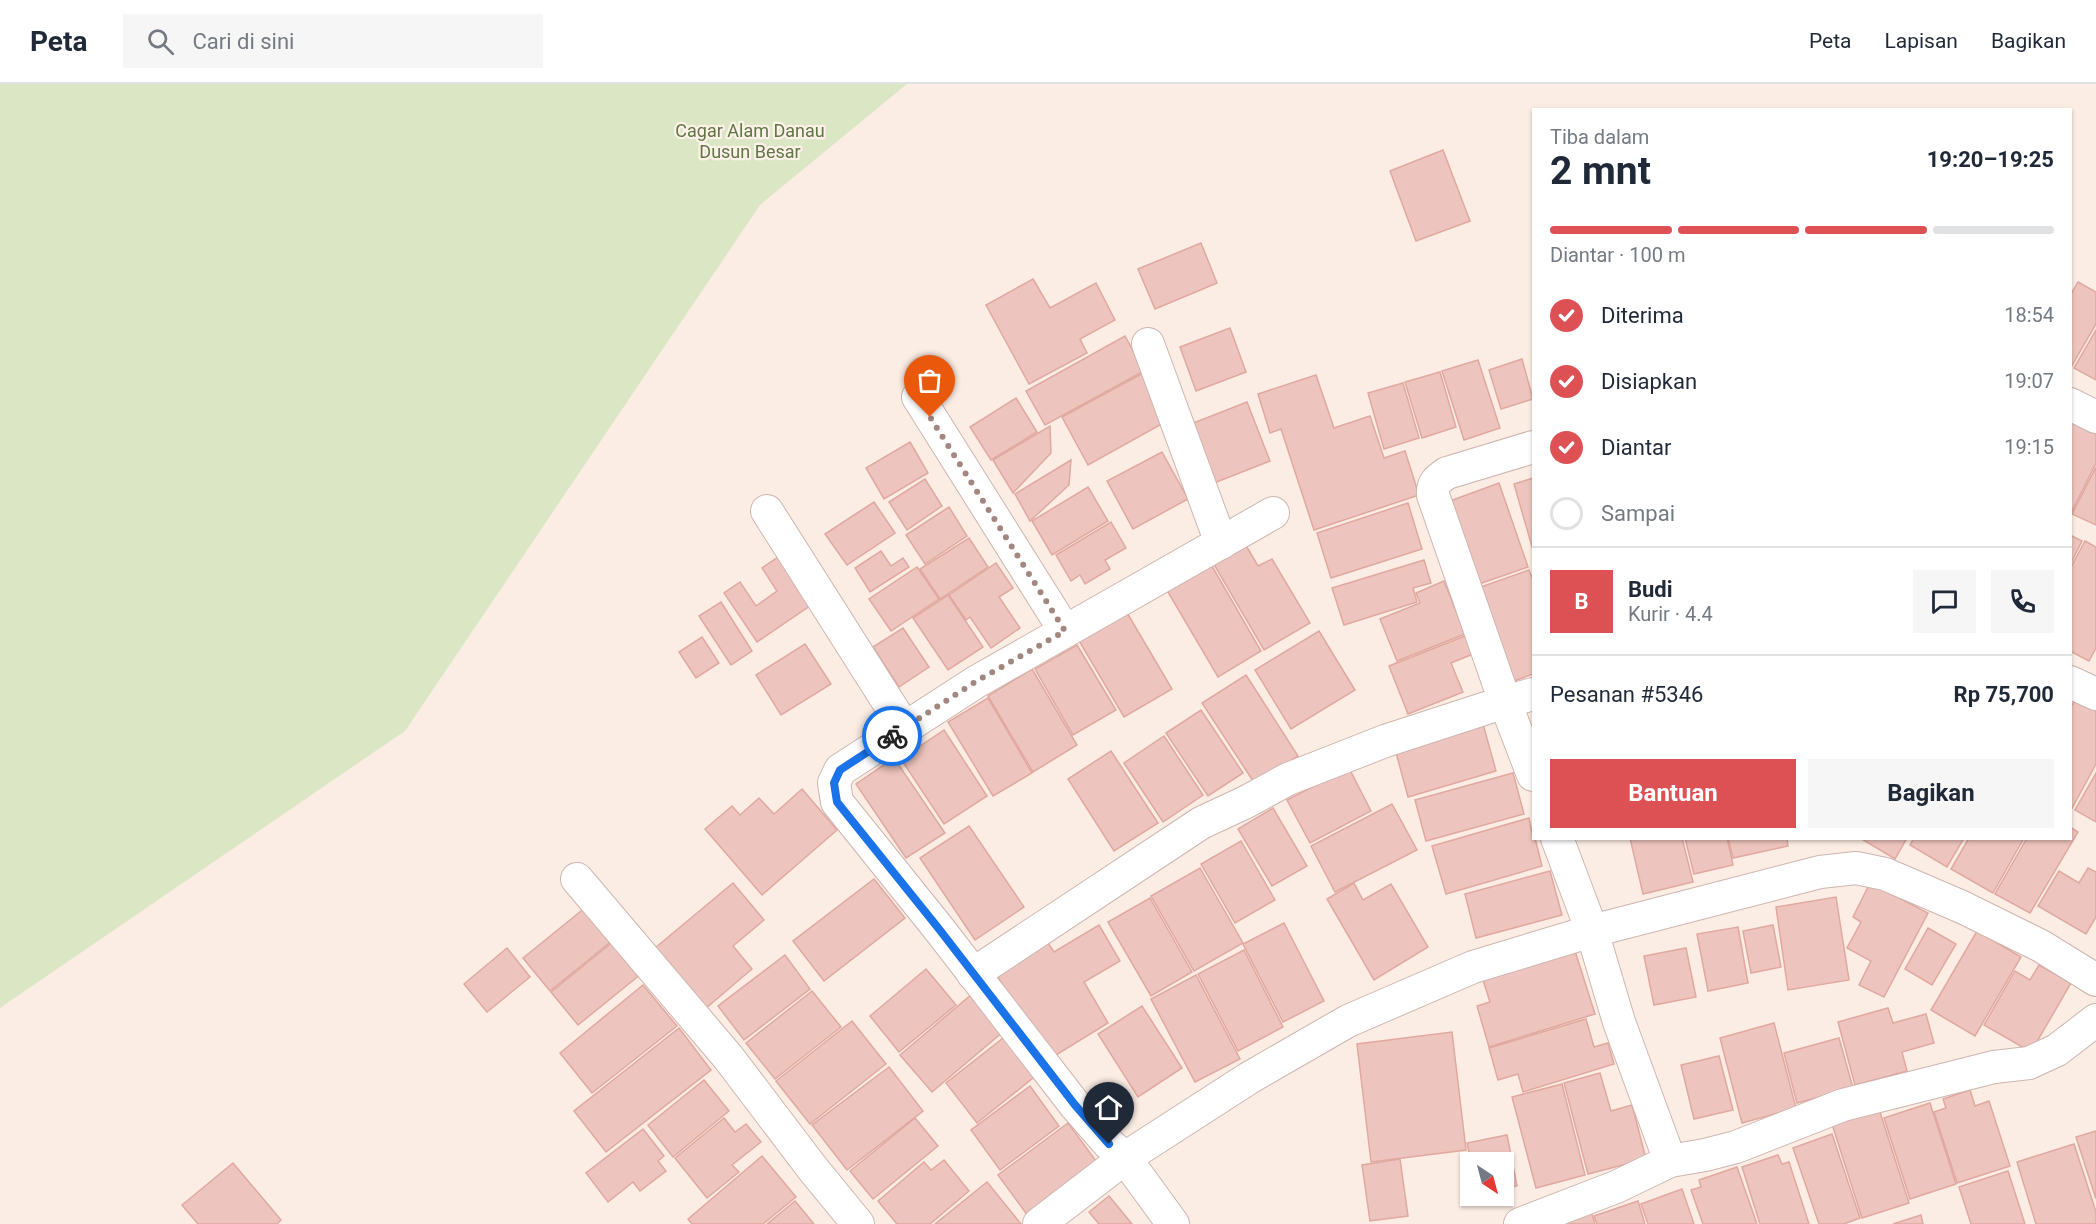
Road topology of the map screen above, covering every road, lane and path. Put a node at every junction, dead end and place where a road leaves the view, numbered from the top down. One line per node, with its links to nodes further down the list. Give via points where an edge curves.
1 (1148, 344): 8 (street)
2 (918, 397): 9 (street)
3 (2072, 405): 4 (street)
4 (2096, 417)
5 (1532, 447): 12 (street, via 1453,470 1432,487)
6 (767, 511): 13 (street)
7 (1274, 513): 8 (street)
8 (1221, 543): 9 (street)
9 (1065, 631): 13 (street)
10 (2072, 683): 11 (street)
11 (2096, 694)
12 (1519, 698): 14 (street); 18 (street, via 1385,741 1288,779 1201,823)
13 (904, 727): 18 (street, via 840,770 834,783 837,802)
14 (1532, 770)
15 (1558, 840): 17 (street)
16 (577, 879): 23 (street, via 728,1057)
17 (1592, 931): 19 (street, via 1820,872 1856,868 1885,873 1962,907 2041,946); 21 (street, via 1473,967 1348,1021 1249,1078); 22 (street, via 1619,1022)
18 (973, 974): 21 (street, via 1075,1105)
19 (2096, 980)
20 (2096, 1020): 22 (street, via 2057,1050 2029,1063 1994,1067 1843,1105 1736,1147)
21 (1125, 1158): 24 (street); 25 (street)
22 (1670, 1161): 26 (street, via 1616,1187)
23 (858, 1224)
24 (1040, 1224)
25 (1173, 1224)
26 (1520, 1224)

